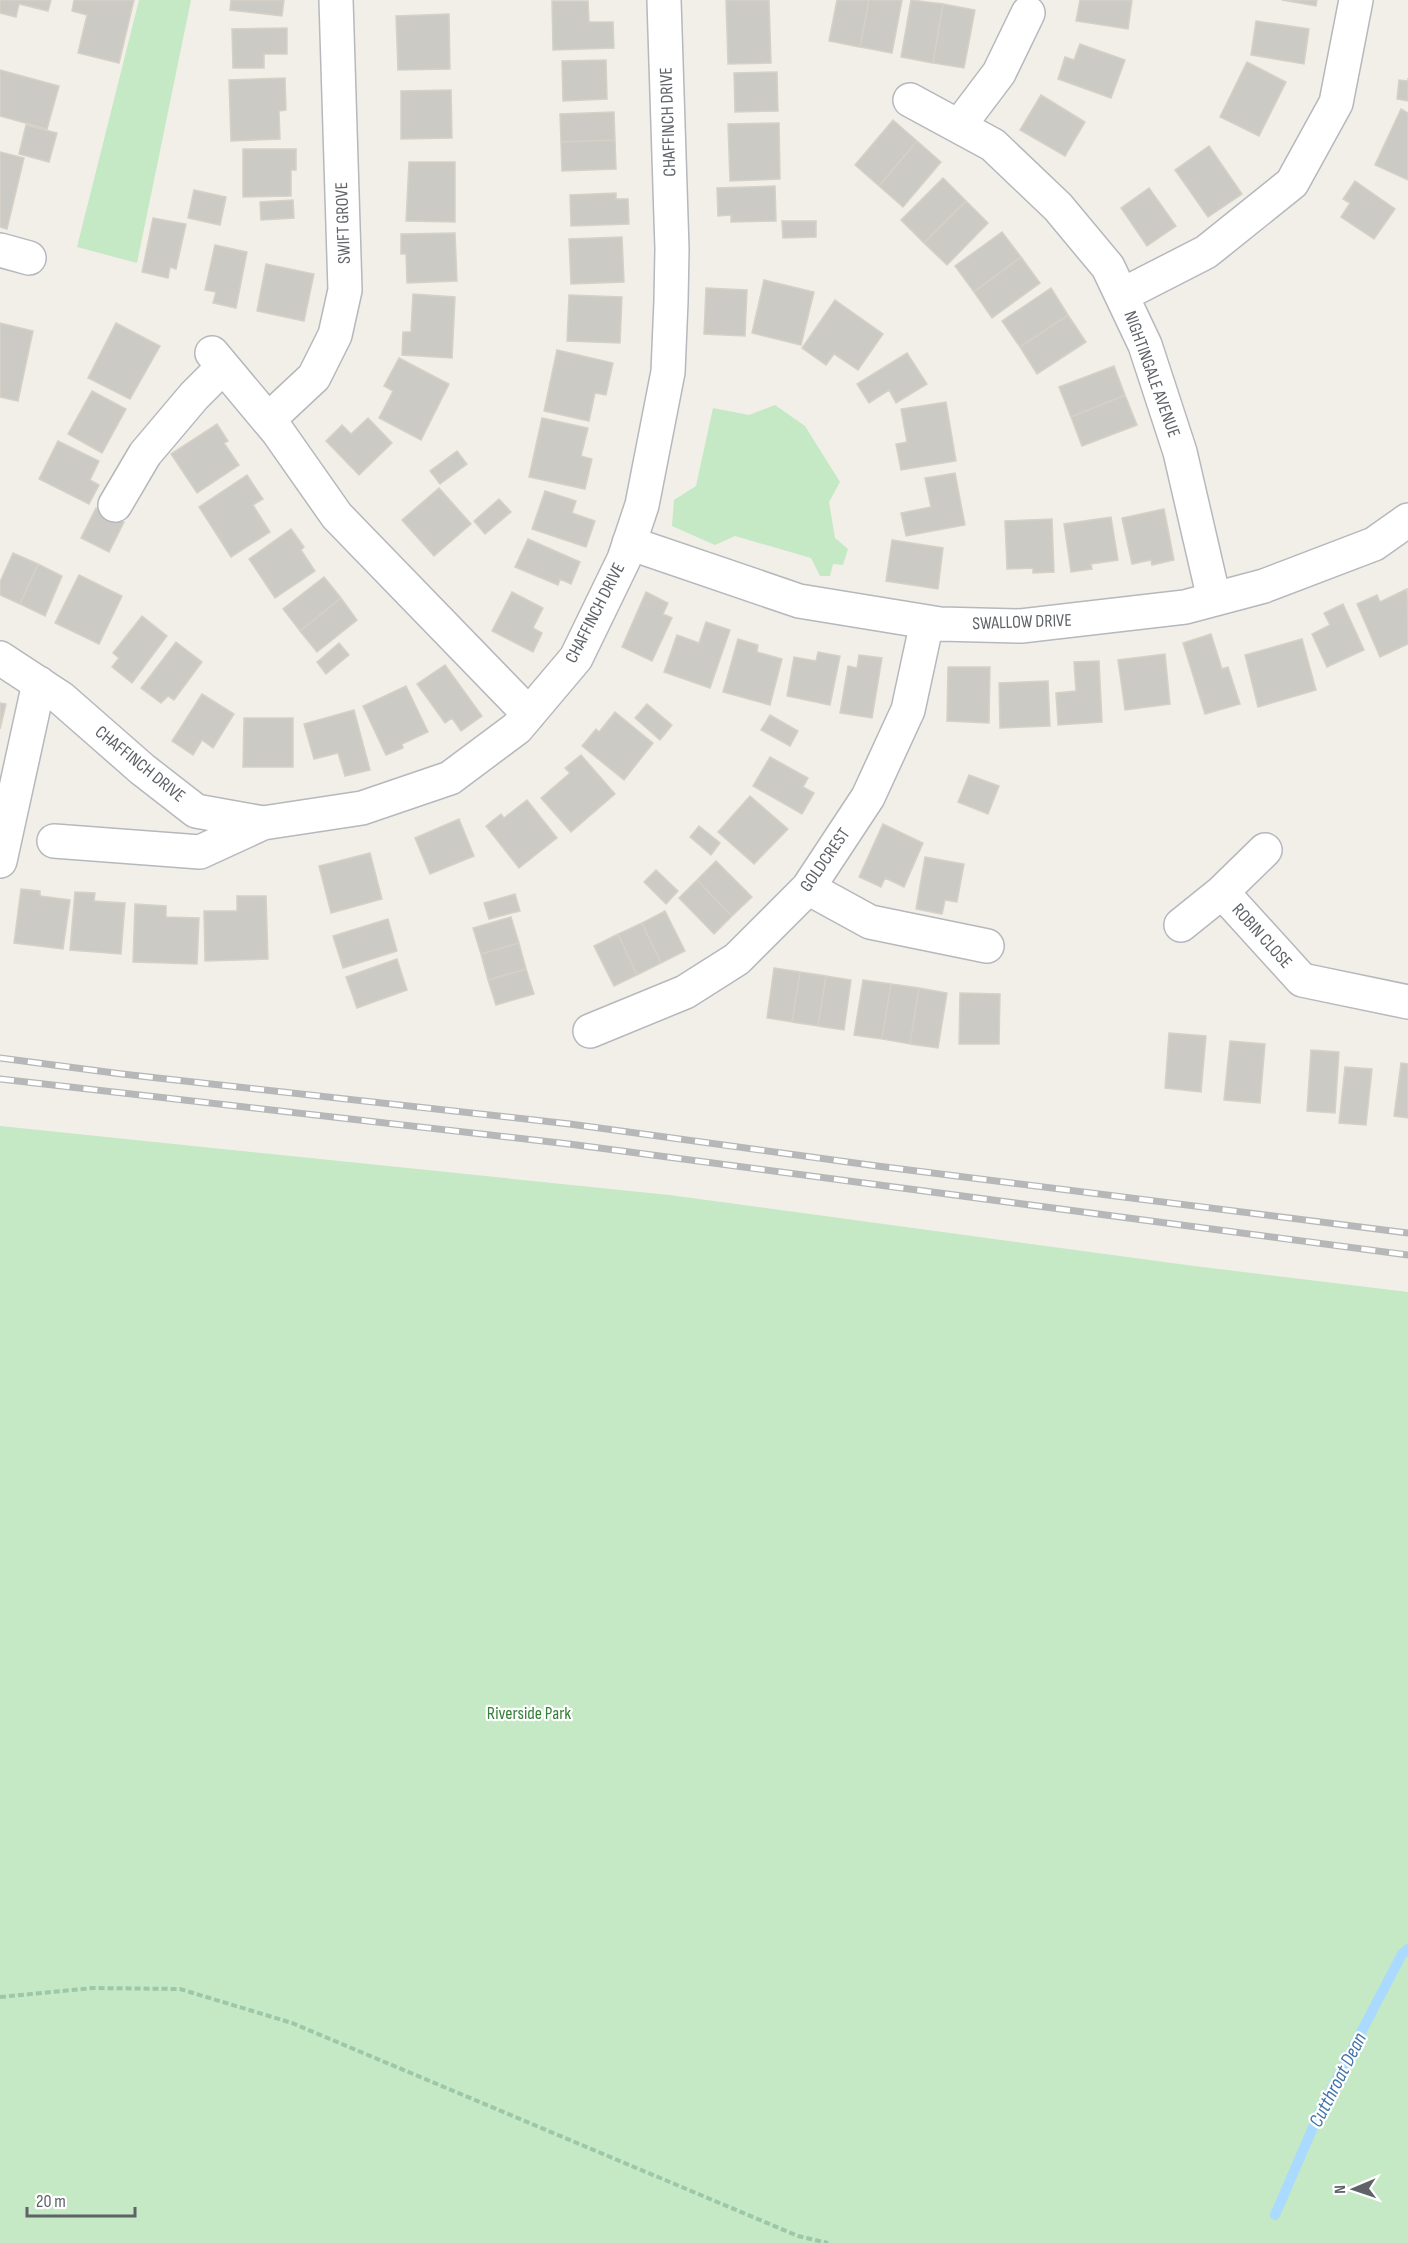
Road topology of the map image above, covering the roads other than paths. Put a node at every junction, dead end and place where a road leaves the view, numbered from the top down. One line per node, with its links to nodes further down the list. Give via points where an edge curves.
1 (336, 0): 8 (street, SWIFT GROVE, via 345,290 335,335 314,377)
2 (664, 0): 11 (street, CHAFFINCH DRIVE, via 672,249 668,372 642,505)
3 (1356, 0): 7 (street, via 1335,103 1292,183 1206,252)
4 (1028, 13): 6 (street, via 999,74)
5 (910, 100): 6 (street, NIGHTINGALE AVENUE)
6 (959, 126): 7 (street, NIGHTINGALE AVENUE, via 993,145 1058,207 1108,267)
7 (1122, 295): 12 (street, NIGHTINGALE AVENUE, via 1145,345 1180,452)
8 (268, 420): 9 (street, via 217,360 194,396 145,454); 16 (street, via 337,516)
9 (115, 506)
10 (1408, 520): 12 (street, SWALLOW DRIVE, via 1374,544 1264,586)
11 (629, 543): 13 (street, SWALLOW DRIVE, via 799,601); 16 (street, CHAFFINCH DRIVE, via 576,658)
12 (1214, 599): 13 (street, SWALLOW DRIVE, via 1185,607 1022,626)
13 (927, 622): 21 (street, GOLDCREST, via 908,710 868,797)
14 (0, 658): 15 (street, CHAFFINCH DRIVE)
15 (39, 683): 17 (street, CHAFFINCH DRIVE, via 196,811); 20 (street)
16 (529, 714): 17 (street, CHAFFINCH DRIVE, via 518,728 450,778 362,808)
17 (263, 823): 18 (street, via 200,852)
18 (54, 841)
19 (1265, 850): 22 (street)
20 (0, 861)
21 (808, 888): 24 (street, via 870,922); 26 (street, GOLDCREST, via 737,959 685,992)
22 (1222, 892): 23 (street); 25 (street, ROBIN CLOSE, via 1302,980)
23 (1180, 925)
24 (987, 946)
25 (1408, 1002)
26 (590, 1031)

